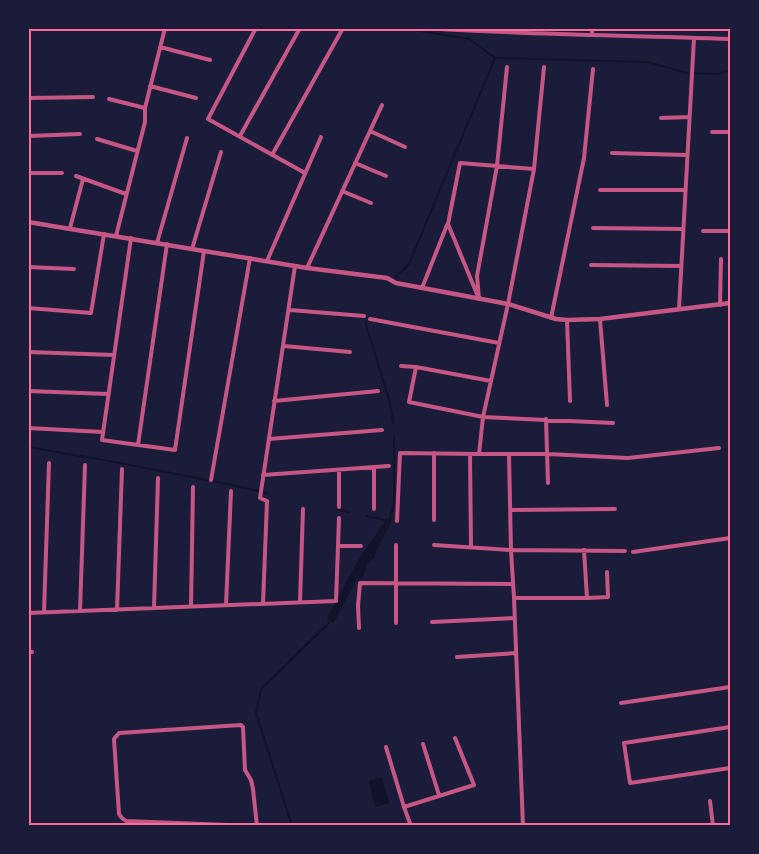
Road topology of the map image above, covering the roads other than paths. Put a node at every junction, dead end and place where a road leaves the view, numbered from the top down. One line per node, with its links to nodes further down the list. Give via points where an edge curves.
1 (165, 28): 13 (street)
2 (256, 28): 32 (street, via 208,119)
3 (300, 28): 32 (street)
4 (343, 28): 40 (street)
5 (426, 28): 7 (street)
6 (592, 28): 10 (street)
7 (457, 30): 8 (street)
8 (508, 31): 9 (street)
9 (552, 31): 10 (street)
10 (592, 35): 11 (street)
11 (694, 38): 12 (street); 25 (street)
12 (730, 39)
13 (160, 47): 14 (street); 18 (street)
14 (210, 60)
15 (507, 67): 43 (street)
16 (544, 67): 44 (street)
17 (593, 69): 88 (street, via 584,158)
18 (150, 86): 21 (street); 24 (street)
19 (93, 97): 20 (street)
20 (28, 98)
21 (196, 98)
22 (109, 99): 24 (street)
23 (382, 105): 27 (street)
24 (145, 108): 37 (street)
25 (689, 117): 26 (street); 41 (street)
26 (662, 118)
27 (370, 131): 36 (street); 42 (street)
28 (712, 132): 29 (street)
29 (730, 132)
30 (80, 135): 31 (street)
31 (28, 136)
32 (240, 136): 40 (street)
33 (321, 137): 47 (street)
34 (187, 138): 66 (street)
35 (97, 139): 37 (street)
36 (405, 147)
37 (137, 151): 54 (street)
38 (221, 152): 68 (street)
39 (612, 153): 41 (street)
40 (272, 155): 47 (street)
41 (687, 155): 52 (street)
42 (355, 163): 49 (street); 53 (street)
43 (497, 166): 44 (street); 57 (street, via 460,163); 80 (street, via 477,276)
44 (534, 169): 82 (street)
45 (28, 173): 46 (street)
46 (62, 173)
47 (305, 173): 72 (street)
48 (76, 176): 50 (street)
49 (386, 176)
50 (83, 179): 54 (street); 58 (street)
51 (600, 190): 52 (street)
52 (685, 190): 60 (street)
53 (342, 191): 55 (street); 77 (street)
54 (126, 194): 64 (street)
55 (371, 203)
56 (28, 222): 58 (street)
57 (447, 224): 79 (street); 80 (street)
58 (70, 228): 63 (street)
59 (593, 228): 60 (street)
60 (683, 229): 75 (street)
61 (703, 231): 62 (street)
62 (730, 231)
63 (104, 234): 64 (street); 84 (street, via 91,313)
64 (116, 236): 65 (street)
65 (131, 238): 66 (street); 96 (street)
66 (157, 243): 67 (street)
67 (167, 244): 68 (street); 113 (street)
68 (192, 249): 69 (street)
69 (204, 250): 70 (street); 113 (street, via 175,450)
70 (250, 258): 72 (street); 128 (street)
71 (721, 258): 83 (street)
72 (267, 261): 74 (street)
73 (591, 265): 75 (street)
74 (296, 266): 77 (street); 86 (street)
75 (681, 266): 85 (street)
76 (28, 267): 78 (street)
77 (307, 268): 79 (street, via 387,278)
78 (74, 269)
79 (422, 289): 80 (street)
80 (479, 299): 82 (street)
81 (730, 303): 83 (street)
82 (508, 304): 88 (street); 92 (street)
83 (720, 305): 85 (street)
84 (28, 308)
85 (678, 309): 90 (street)
86 (290, 310): 87 (street); 93 (street)
87 (364, 316)
88 (551, 318): 91 (street)
89 (370, 319): 92 (street)
90 (600, 319): 91 (street); 105 (street)
91 (567, 320): 104 (street)
92 (499, 343): 99 (street)
93 (284, 346): 95 (street); 103 (street)
94 (28, 352): 96 (street)
95 (350, 352)
96 (114, 355): 102 (street)
97 (401, 366): 98 (street)
98 (416, 367): 99 (street); 106 (street, via 409,402)
99 (491, 381): 106 (street)
100 (28, 391): 102 (street)
101 (378, 391): 103 (street)
102 (108, 394): 111 (street)
103 (274, 400): 112 (street)
104 (570, 401)
105 (607, 405)
106 (483, 417): 107 (street); 117 (street)
107 (546, 419): 108 (street); 118 (street)
108 (613, 423)
109 (28, 428): 111 (street)
110 (382, 430): 112 (street)
111 (103, 432): 113 (street, via 102,440)
112 (268, 439): 126 (street)
113 (138, 445)
114 (719, 448): 118 (street, via 628,458)
115 (434, 453): 116 (street); 138 (street); 139 (street, via 400,453)
116 (471, 454): 117 (street); 145 (street)
117 (479, 454): 119 (street)
118 (548, 454): 119 (street); 129 (street)
119 (508, 455): 136 (street)
120 (49, 463): 162 (street)
121 (85, 465): 161 (street)
122 (389, 466): 123 (street)
123 (374, 468): 125 (street); 134 (street)
124 (122, 469): 160 (street)
125 (339, 470): 126 (street); 132 (street)
126 (263, 475): 156 (street, via 260,498 267,501)
127 (158, 478): 159 (street)
128 (211, 480)
129 (548, 483)
130 (193, 487): 158 (street)
131 (231, 490): 157 (street)
132 (339, 507)
133 (303, 509): 155 (street)
134 (374, 509)
135 (615, 509): 136 (street)
136 (511, 510): 146 (street)
137 (339, 518): 143 (street)
138 (434, 520)
139 (397, 521)
140 (730, 538): 149 (street)
141 (396, 545): 151 (street)
142 (434, 545): 145 (street)
143 (338, 546): 144 (street); 155 (street, via 336,601)
144 (361, 546)
145 (471, 547): 146 (street)
146 (511, 550): 147 (street); 152 (street)
147 (584, 550): 148 (street); 154 (street)
148 (625, 551)
149 (633, 552)
150 (607, 572): 154 (street, via 608,597)
151 (395, 584): 152 (street); 166 (street); 167 (street, via 360,584)
152 (513, 584): 153 (street)
153 (514, 598): 154 (street); 164 (street)
154 (587, 598)
155 (300, 603): 156 (street)
156 (263, 604): 157 (street)
157 (226, 605): 158 (street)
158 (191, 607): 159 (street)
159 (154, 608): 160 (street)
160 (117, 609): 161 (street)
161 (80, 611): 162 (street)
162 (44, 612): 163 (street)
163 (28, 613)
164 (515, 618): 165 (street); 168 (street)
165 (432, 622)
166 (396, 623)
167 (359, 628)
168 (516, 653): 169 (street); 182 (street)
169 (457, 657)
170 (730, 687): 171 (street)
171 (621, 703)
172 (730, 727): 176 (street, via 624,743 630,783)
173 (455, 738): 177 (street, via 474,784)
174 (423, 744): 177 (street)
175 (386, 747): 179 (street)
176 (730, 768)
177 (439, 795): 179 (street)
178 (710, 801): 183 (street)
179 (404, 807): 181 (street)
180 (255, 825): 180 (street, via 252,780 245,770 241,725 119,733 114,739 119,814 126,821)
181 (411, 825)
182 (523, 825)
183 (713, 825)

